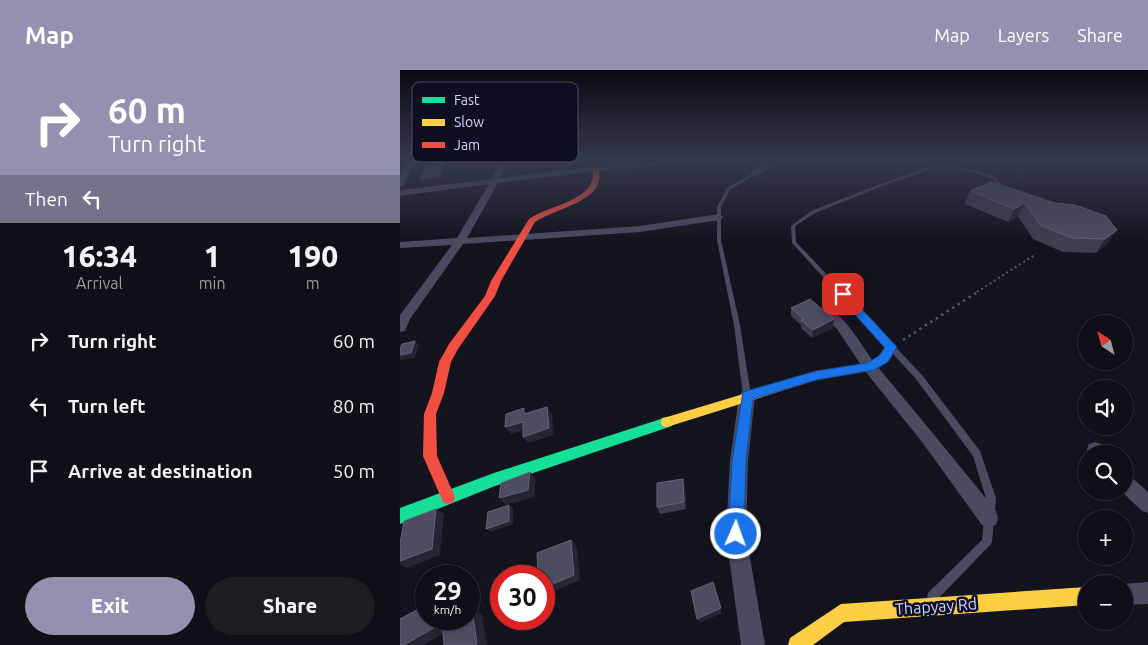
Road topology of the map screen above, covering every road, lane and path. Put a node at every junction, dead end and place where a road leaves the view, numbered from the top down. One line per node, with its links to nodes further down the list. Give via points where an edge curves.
1 (446, 187): 7 (street)
2 (492, 187): 11 (street)
3 (594, 187): 10 (street, via 576,201 536,217)
4 (732, 187): 9 (lane, via 719,207)
5 (877, 187): 16 (lane, via 813,212 793,226 794,242)
6 (1002, 187): 8 (lane)
7 (400, 193)
8 (1013, 196)
9 (719, 217): 10 (street, via 640,229); 18 (lane, via 719,240 737,325)
10 (523, 237): 11 (street); 20 (street, via 490,296 445,362 430,414 430,456)
11 (459, 241): 12 (street); 15 (street)
12 (400, 245)
13 (1036, 254): 16 (path)
14 (826, 312): 17 (street, via 841,326)
15 (400, 328)
16 (891, 347): 17 (street, via 884,359); 23 (lane, via 919,377 977,454 991,498)
17 (870, 367): 18 (street, via 816,376); 23 (street)
18 (747, 396): 20 (street); 26 (street, via 739,461 736,534)
19 (1133, 490): 21 (street)
20 (448, 497): 22 (street)
21 (1148, 504)
22 (400, 516)
23 (989, 518): 25 (lane, via 987,542)
24 (1078, 597): 25 (street, Thapyay Rd)
25 (921, 608): 27 (street, Thapyay Rd, via 842,613)
26 (753, 645)
27 (797, 645)

